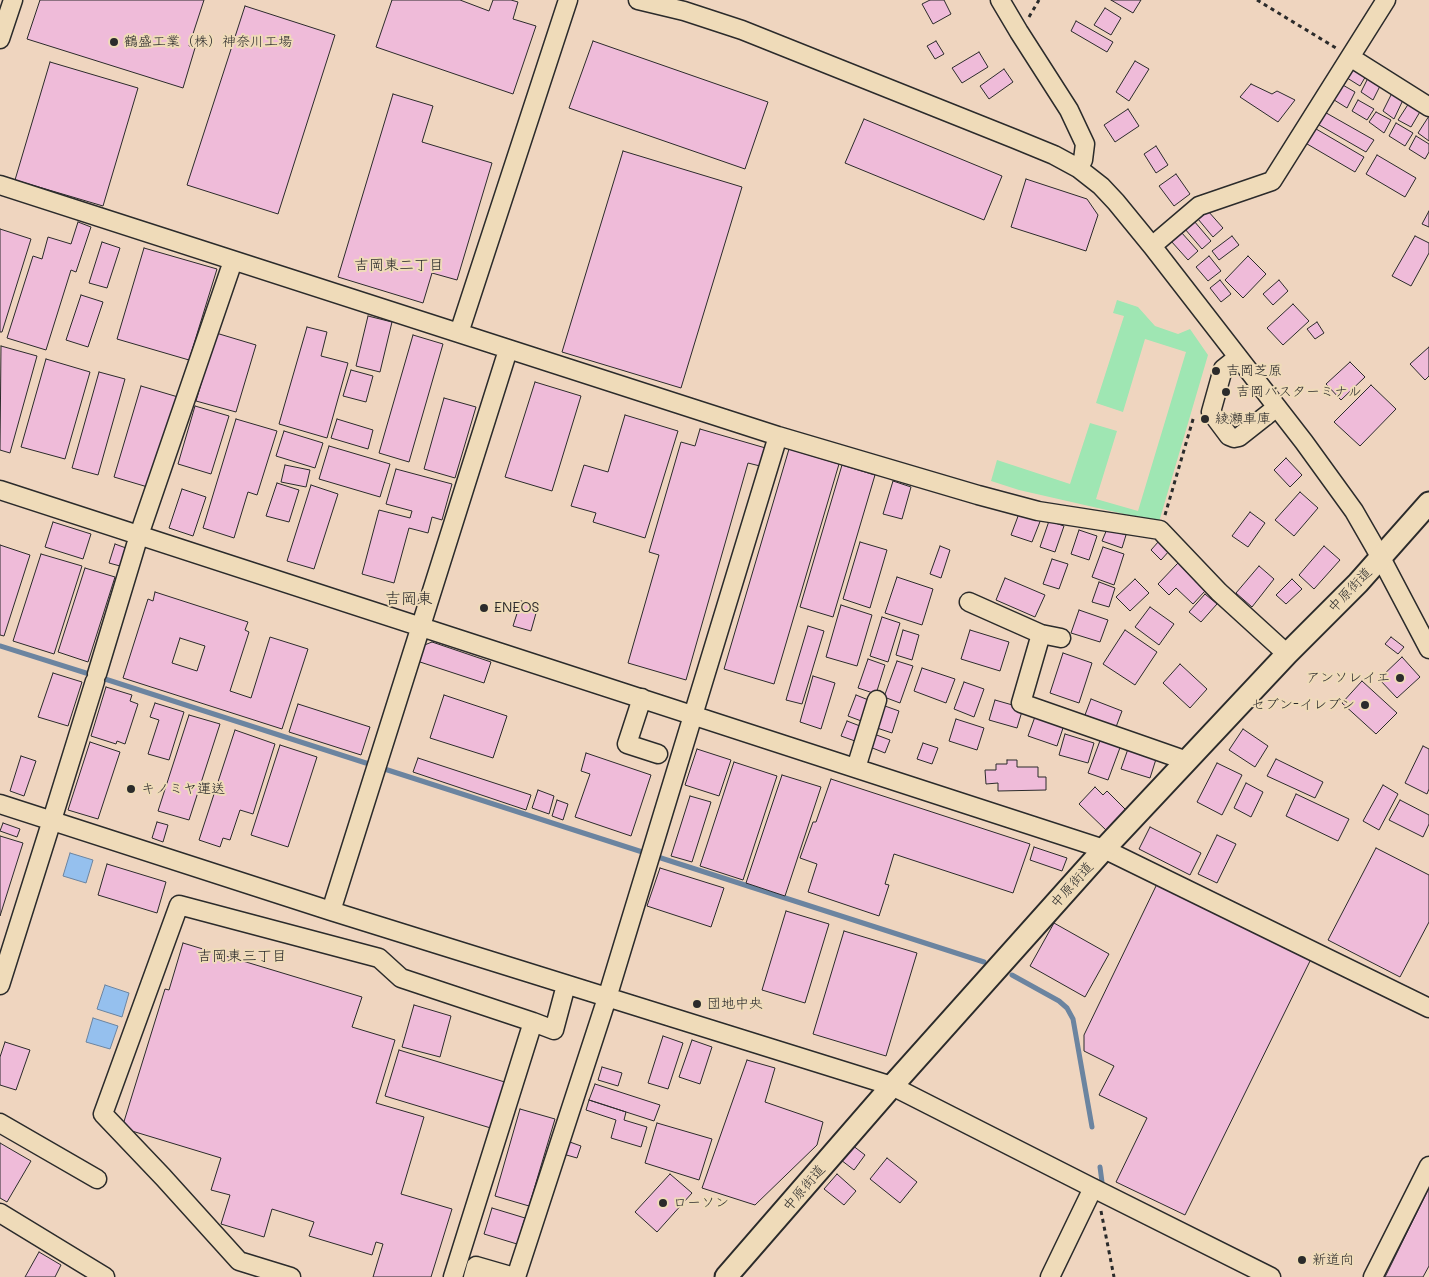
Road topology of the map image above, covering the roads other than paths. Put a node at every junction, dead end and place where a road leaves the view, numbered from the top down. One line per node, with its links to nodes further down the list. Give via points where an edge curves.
1 (13, 0): 7 (street)
2 (568, 0): 14 (street)
3 (638, 0): 6 (street)
4 (1000, 0): 10 (street, via 1069,110 1086,144)
5 (1386, 0): 8 (street)
6 (687, 5): 10 (street, via 1023,142)
7 (0, 39)
8 (1350, 57): 9 (street); 12 (street, via 1272,182 1199,206)
9 (1429, 108)
10 (1078, 168): 12 (street, via 1101,186)
11 (0, 185): 13 (street)
12 (1152, 246): 16 (street)
13 (233, 261): 14 (street); 21 (street)
14 (459, 333): 15 (street)
15 (508, 350): 18 (street); 24 (street)
16 (1238, 357): 17 (street); 17 (street, via 1223,369 1212,412 1229,436 1239,437)
17 (1277, 408): 22 (street, via 1354,511)
18 (778, 436): 28 (street, via 1030,508 1160,530 1219,592); 31 (street)
19 (0, 490): 21 (street)
20 (1429, 503): 22 (main road, 中原街道)
21 (139, 535): 24 (street); 36 (street)
22 (1381, 558): 27 (street); 28 (main road, 中原街道)
23 (969, 602): 25 (street)
24 (420, 626): 29 (street); 38 (street)
25 (1041, 634): 26 (street); 33 (street, via 1021,703)
26 (1061, 638)
27 (1429, 648)
28 (1288, 654): 33 (main road, 中原街道)
29 (642, 698): 31 (street); 32 (street, via 627,744)
30 (877, 700): 34 (street)
31 (694, 715): 34 (street); 41 (street)
32 (658, 754)
33 (1187, 761): 37 (main road, 中原街道)
34 (856, 768): 37 (street)
35 (0, 804): 36 (street)
36 (52, 820): 38 (street); 39 (street)
37 (1104, 848): 42 (street); 44 (main road, 中原街道)
38 (331, 911): 40 (street)
39 (0, 984)
40 (566, 985): 41 (street); 43 (street, via 554,1030)
41 (607, 998): 44 (street); 54 (street)
42 (1429, 1008)
43 (533, 1022): 51 (street, via 401,978 379,958 179,905 104,1114 239,1261); 52 (street)
44 (892, 1086): 48 (street); 55 (main road, 中原街道)
45 (0, 1123): 47 (street)
46 (1429, 1166): 58 (street)
47 (97, 1179)
48 (1095, 1190): 56 (street); 57 (street)
49 (1, 1216): 50 (street)
50 (105, 1277)
51 (291, 1277)
52 (452, 1277)
53 (473, 1277): 54 (street, via 476,1266)
54 (515, 1277)
55 (726, 1277)
56 (1050, 1277)
57 (1272, 1277)
58 (1373, 1277)

